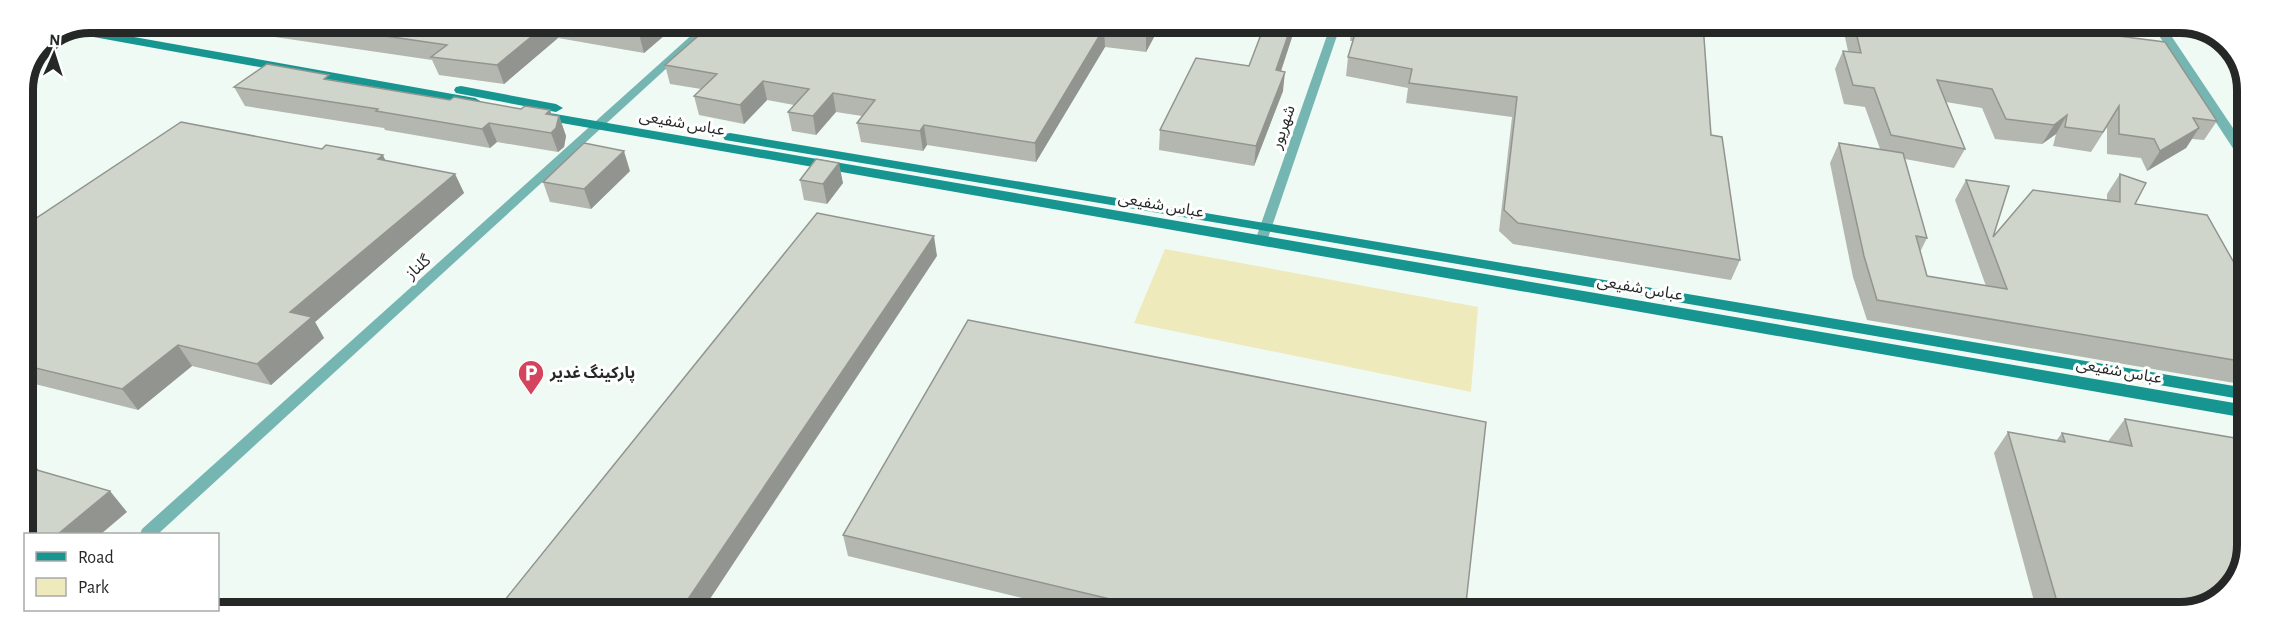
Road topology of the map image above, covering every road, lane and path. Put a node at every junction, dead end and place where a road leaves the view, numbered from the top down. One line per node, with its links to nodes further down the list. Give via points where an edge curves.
1 (89, 33): 6 (main road, عباس شفیعی)
2 (147, 33): 6 (main road, عباس شفیعی)
3 (700, 33): 6 (lane, گلناز)
4 (1333, 33): 8 (lane, شهریور)
5 (2163, 33): 7 (street)
6 (603, 122): 8 (main road, عباس شفیعی); 11 (lane, گلناز)
7 (2237, 144)
8 (1264, 233): 9 (main road, عباس شفیعی); 10 (main road, عباس شفیعی)
9 (2237, 393)
10 (2237, 410)
11 (148, 533)

